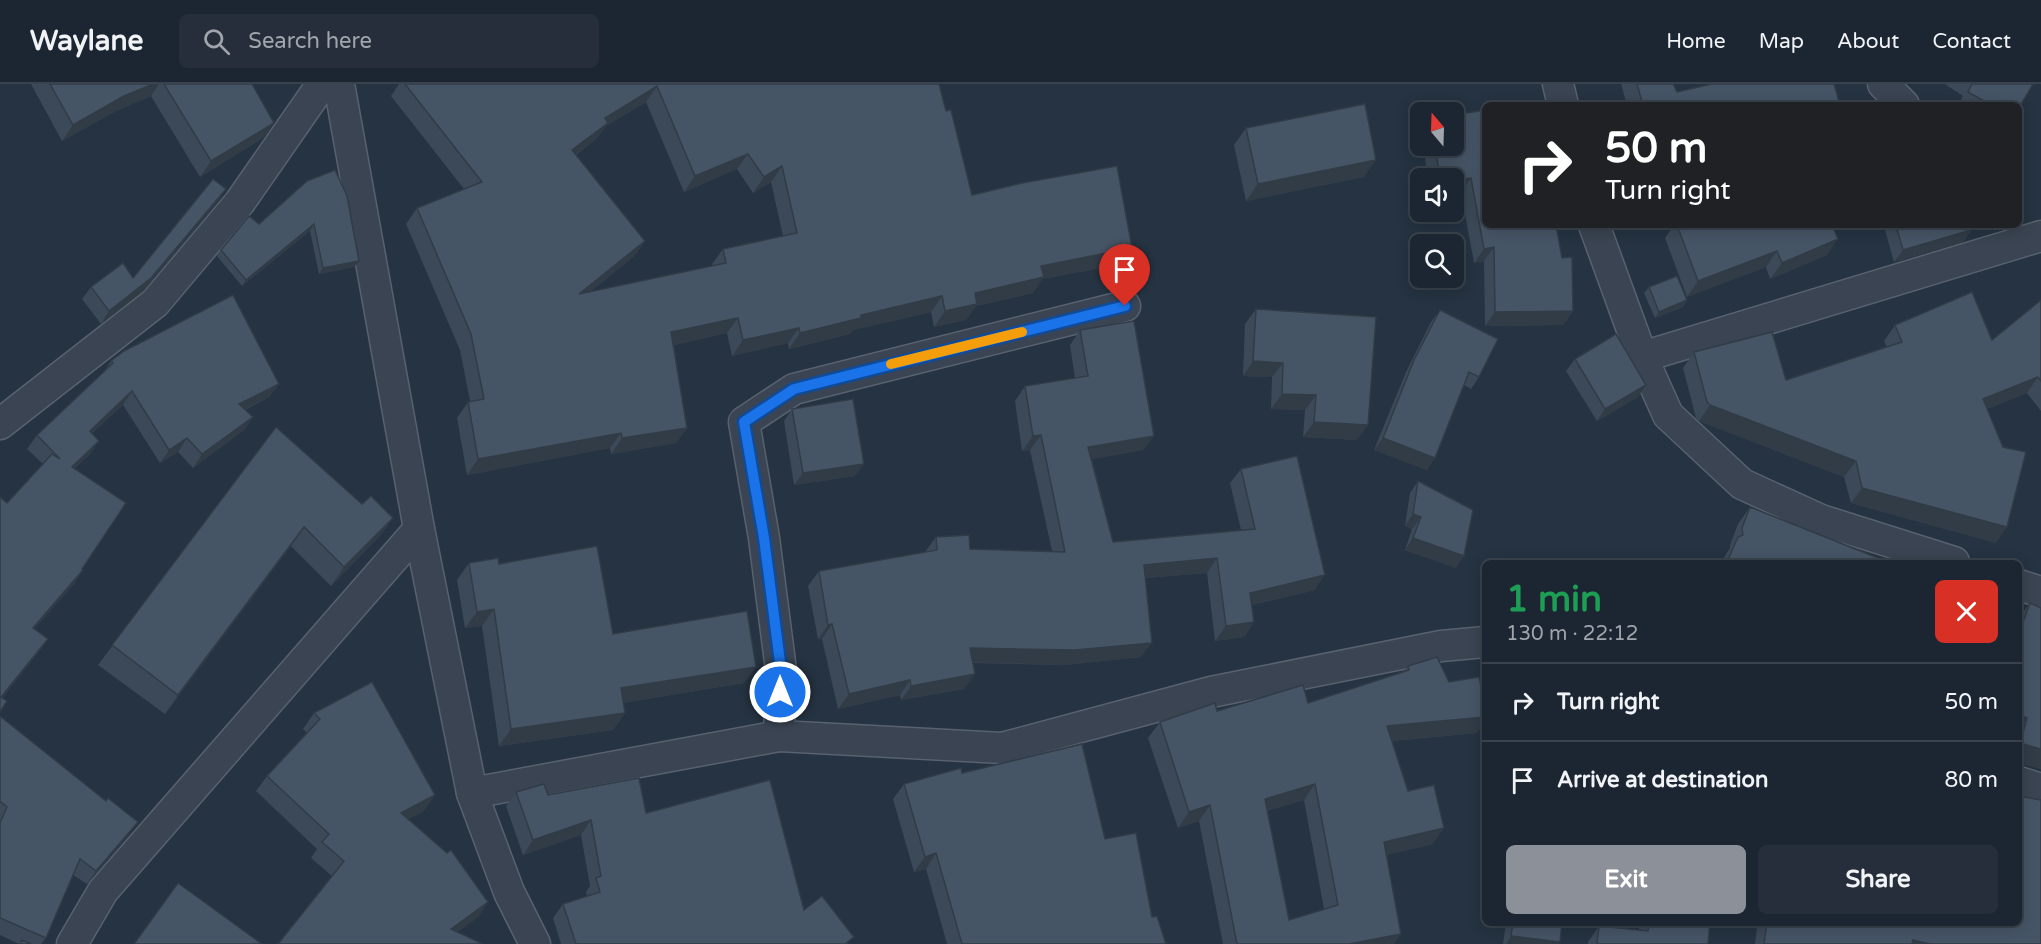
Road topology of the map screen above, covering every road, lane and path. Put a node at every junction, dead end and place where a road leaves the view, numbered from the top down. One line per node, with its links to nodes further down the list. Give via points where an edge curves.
1 (322, 84): 11 (street, via 240,202 155,303)
2 (339, 84): 12 (street)
3 (1558, 84): 5 (street)
4 (1883, 84): 6 (street)
5 (1562, 102)
6 (1901, 102)
7 (1595, 228): 10 (street)
8 (2031, 232): 10 (street)
9 (1125, 306): 17 (street, via 794,389 744,422 781,670)
10 (1642, 357): 13 (street, via 1668,416 1742,484 1821,520)
11 (0, 424)
12 (419, 529): 20 (street); 21 (street, via 103,891)
13 (1947, 560)
14 (2022, 586): 15 (street)
15 (2041, 592)
16 (1482, 642): 17 (street, via 1441,646 1211,692 1002,748)
17 (779, 736): 20 (street)
18 (2022, 783): 19 (street)
19 (2041, 789)
20 (472, 793): 22 (street, via 509,892)
21 (72, 944)
22 (535, 944)

